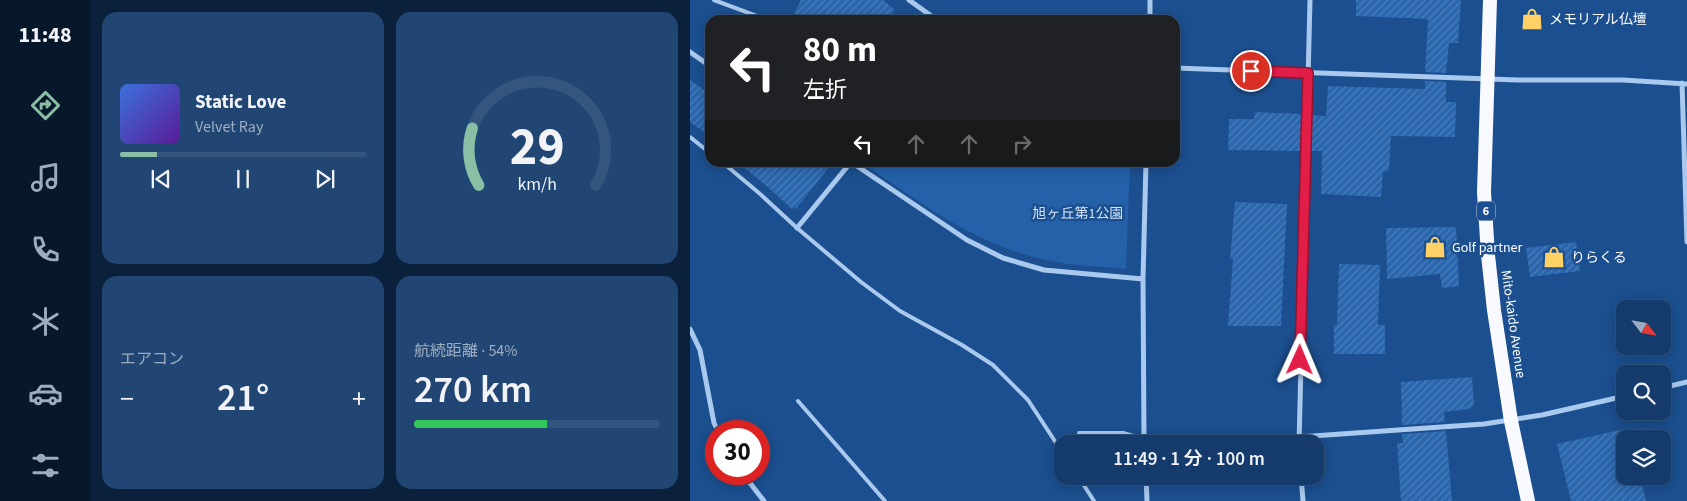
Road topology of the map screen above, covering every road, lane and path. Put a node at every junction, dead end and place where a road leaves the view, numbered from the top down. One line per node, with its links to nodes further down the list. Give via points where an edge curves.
1 (714, 0): 6 (lane)
2 (909, 0): 7 (street)
3 (1150, 0): 8 (street)
4 (1310, 0): 12 (street)
5 (1490, 0): 13 (highway, Mito-kaido Avenue / 6)
6 (754, 15)
7 (930, 15)
8 (1150, 15)
9 (690, 52): 10 (street)
10 (705, 62)
11 (1180, 68): 12 (street)
12 (1308, 73): 13 (street); 34 (street)
13 (1487, 79): 14 (street); 30 (highway, Mito-kaido Avenue / 6, via 1484,192 1494,310)
14 (1685, 84): 22 (street)
15 (690, 137): 16 (lane)
16 (705, 149)
17 (728, 167): 21 (lane)
18 (848, 167): 21 (street)
19 (857, 167): 23 (street, via 967,240 1002,258 1044,270)
20 (1146, 167): 23 (street)
21 (797, 228): 36 (lane, via 900,311 993,365 1028,400)
22 (1687, 242)
23 (1143, 279): 33 (street)
24 (690, 329): 29 (street, via 700,350)
25 (1687, 382): 26 (street)
26 (1671, 386)
27 (1616, 398): 30 (street)
28 (798, 401): 42 (lane)
29 (713, 420)
30 (1511, 421): 35 (street); 46 (highway, Mito-kaido Avenue / 6)
31 (1079, 433): 32 (lane)
32 (1128, 435)
33 (1144, 435)
34 (1298, 435)
35 (1324, 435)
36 (1054, 440)
37 (752, 485): 41 (street)
38 (1084, 485): 43 (lane)
39 (1146, 485): 44 (street)
40 (1302, 485): 45 (street)
41 (764, 501)
42 (885, 501)
43 (1094, 501)
44 (1147, 501)
45 (1303, 501)
46 (1528, 501)

